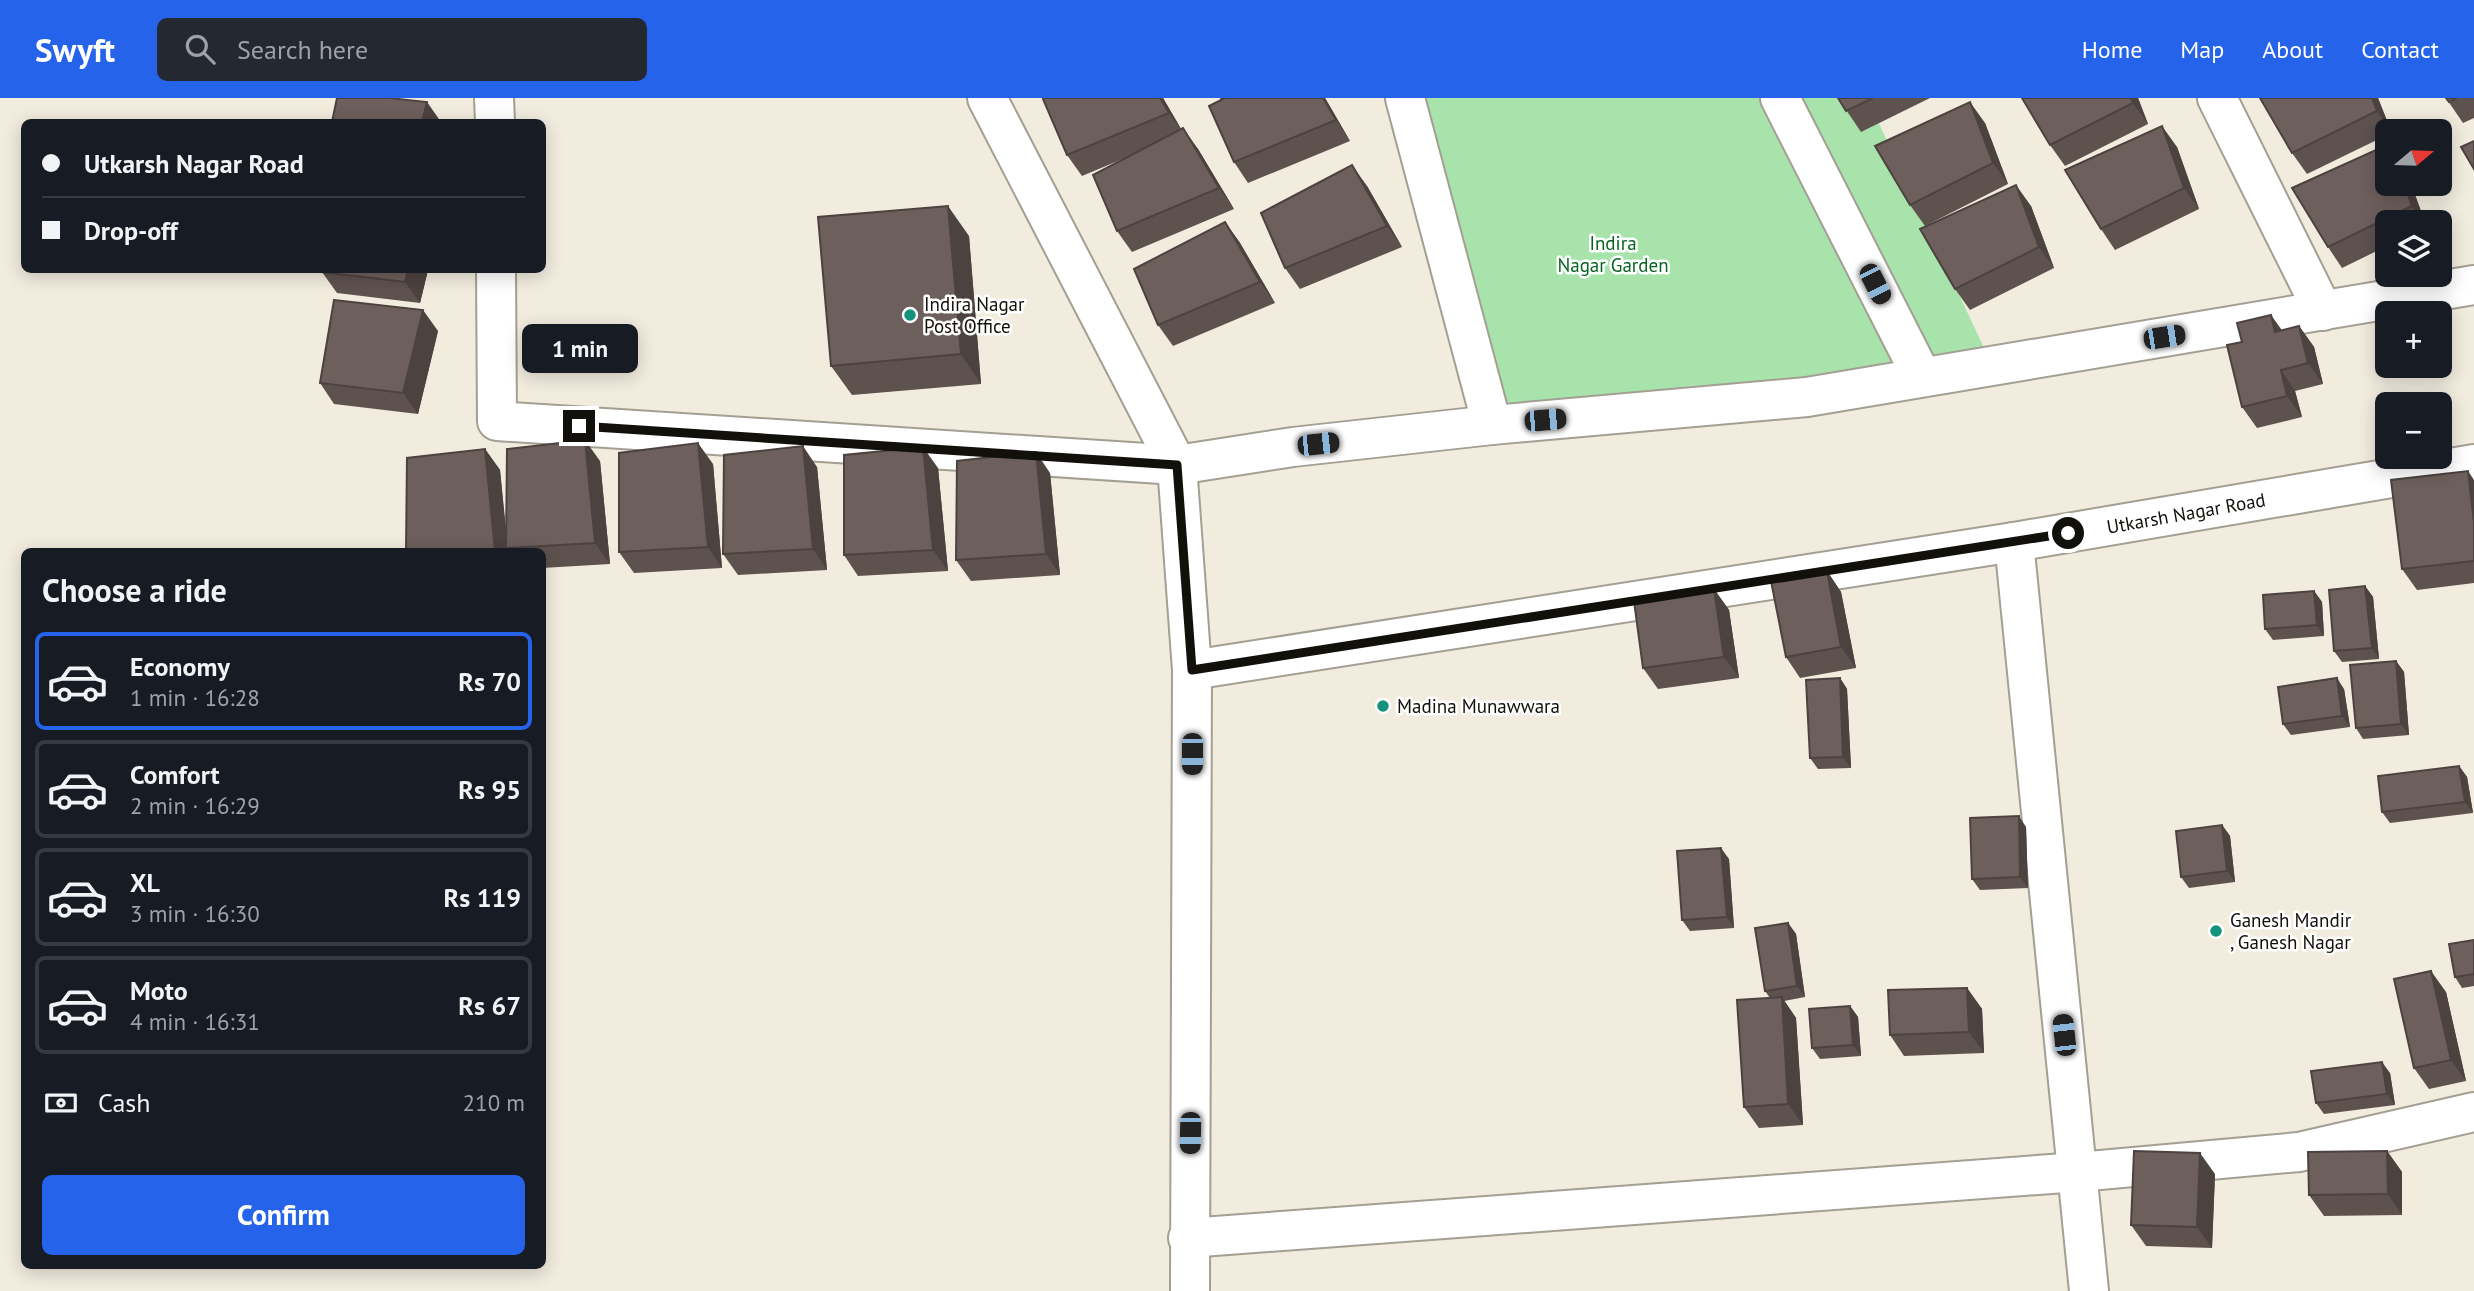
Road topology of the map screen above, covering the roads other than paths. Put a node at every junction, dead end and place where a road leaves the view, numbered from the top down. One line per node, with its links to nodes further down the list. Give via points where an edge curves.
1 (495, 98): 6 (street)
2 (987, 98): 13 (street)
3 (1405, 98): 11 (street)
4 (1780, 98): 10 (street)
5 (2217, 98): 9 (street)
6 (495, 119)
7 (496, 273): 13 (street, via 497,421)
8 (2474, 285): 9 (street)
9 (2323, 311): 10 (street)
10 (1922, 377): 11 (street, via 1807,397)
11 (1492, 425): 13 (street)
12 (2474, 464): 14 (street, Utkarsh Nagar Road)
13 (1177, 465): 15 (street)
14 (2014, 542): 15 (street, Utkarsh Nagar Road); 17 (street)
15 (1192, 670): 18 (street)
16 (2474, 1112): 17 (street, via 2299,1152)
17 (2078, 1172): 18 (street); 20 (street)
18 (1188, 1238): 19 (street)
19 (1190, 1291)
20 (2089, 1291)

